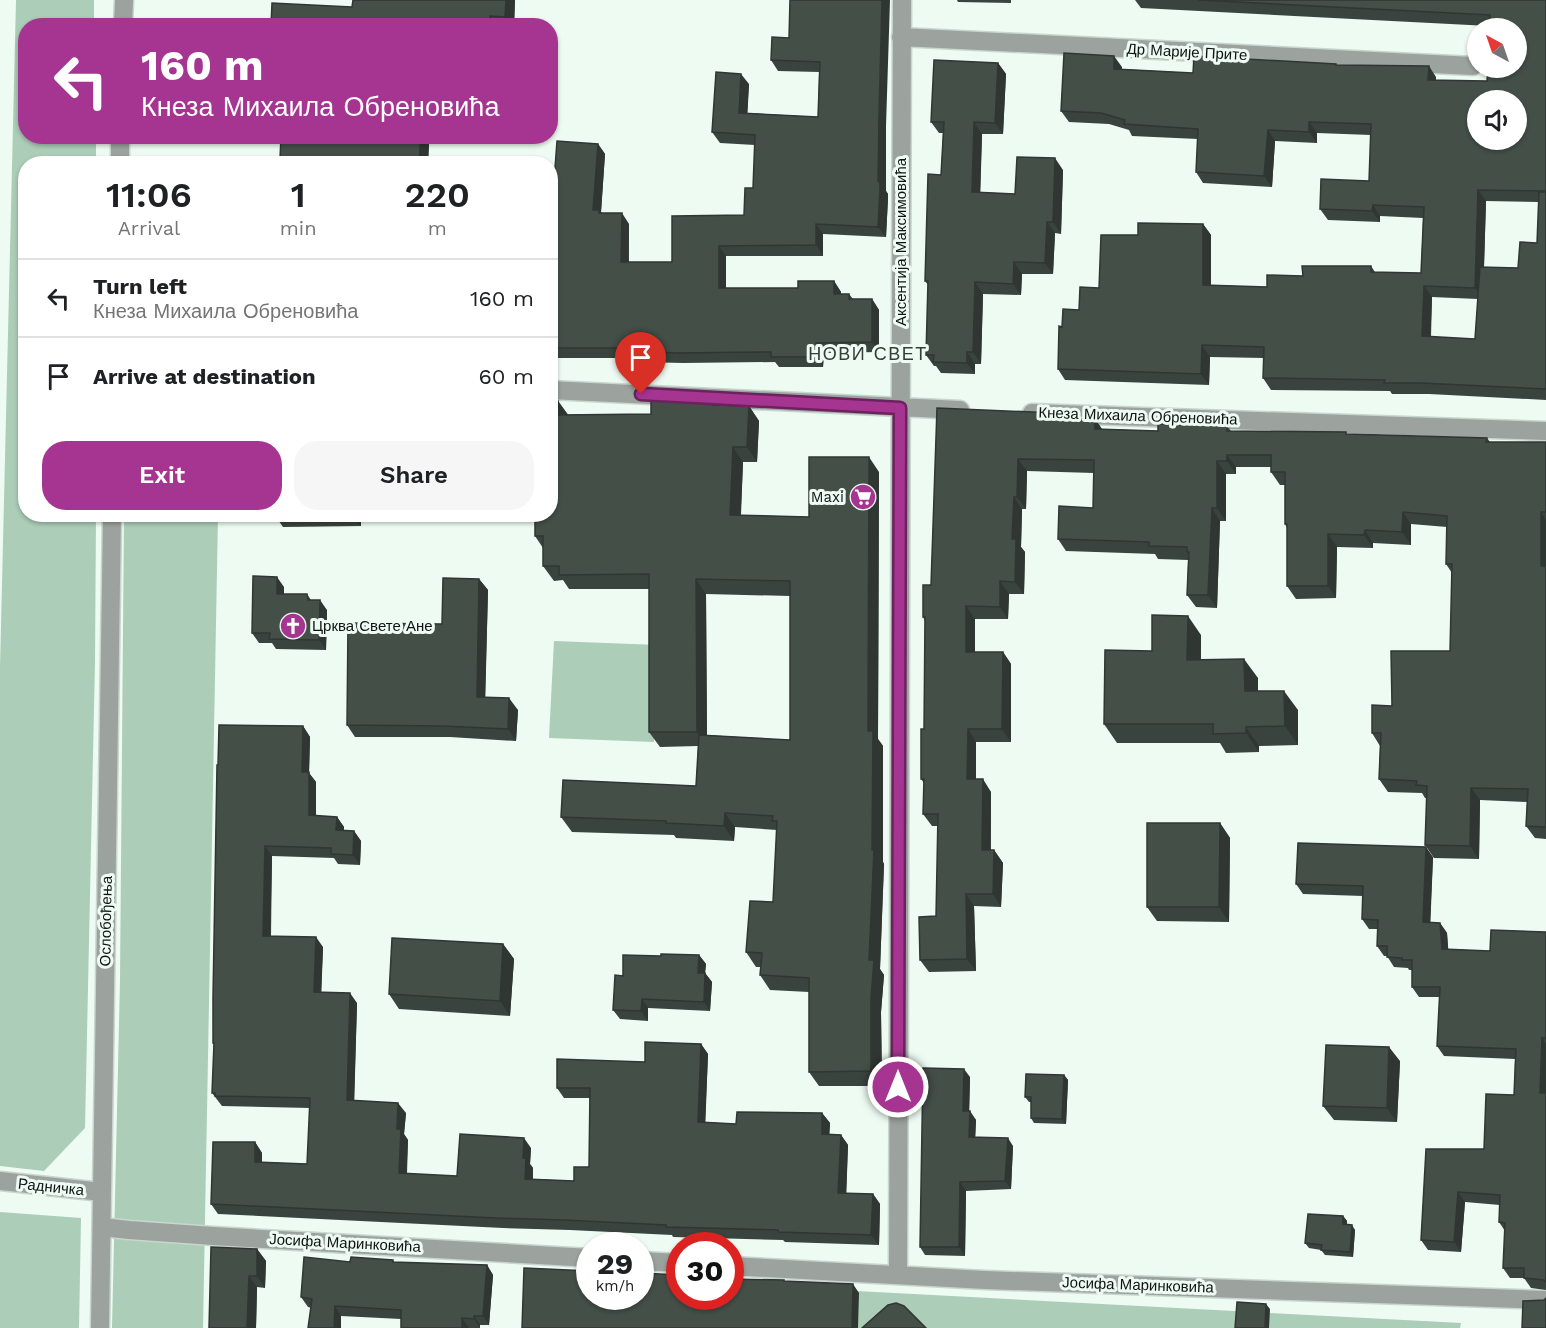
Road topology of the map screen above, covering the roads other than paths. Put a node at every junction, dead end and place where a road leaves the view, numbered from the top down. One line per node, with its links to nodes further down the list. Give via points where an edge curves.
1 (124, 0): 3 (street)
2 (902, 0): 4 (street, Аксентија Максимовића)
3 (123, 18)
4 (901, 38): 5 (street, Др Марије Прите); 7 (street, Аксентија Максимовића)
5 (1467, 66)
6 (558, 390): 7 (street)
7 (900, 408): 8 (street); 17 (street, Аксентија Максимовића)
8 (973, 410)
9 (1020, 412): 10 (street, Кнеза Михаила Обреновића)
10 (1546, 431)
11 (112, 522): 13 (street, Ослобођења)
12 (0, 1181): 13 (street, Радничка)
13 (102, 1192): 14 (street, Ослобођења)
14 (102, 1227): 15 (street, Јосифа Маринковића); 19 (street, Ослобођења)
15 (576, 1257)
16 (744, 1267): 17 (street, Јосифа Маринковића)
17 (898, 1275): 18 (street, Јосифа Маринковића)
18 (1546, 1300)
19 (100, 1328)

